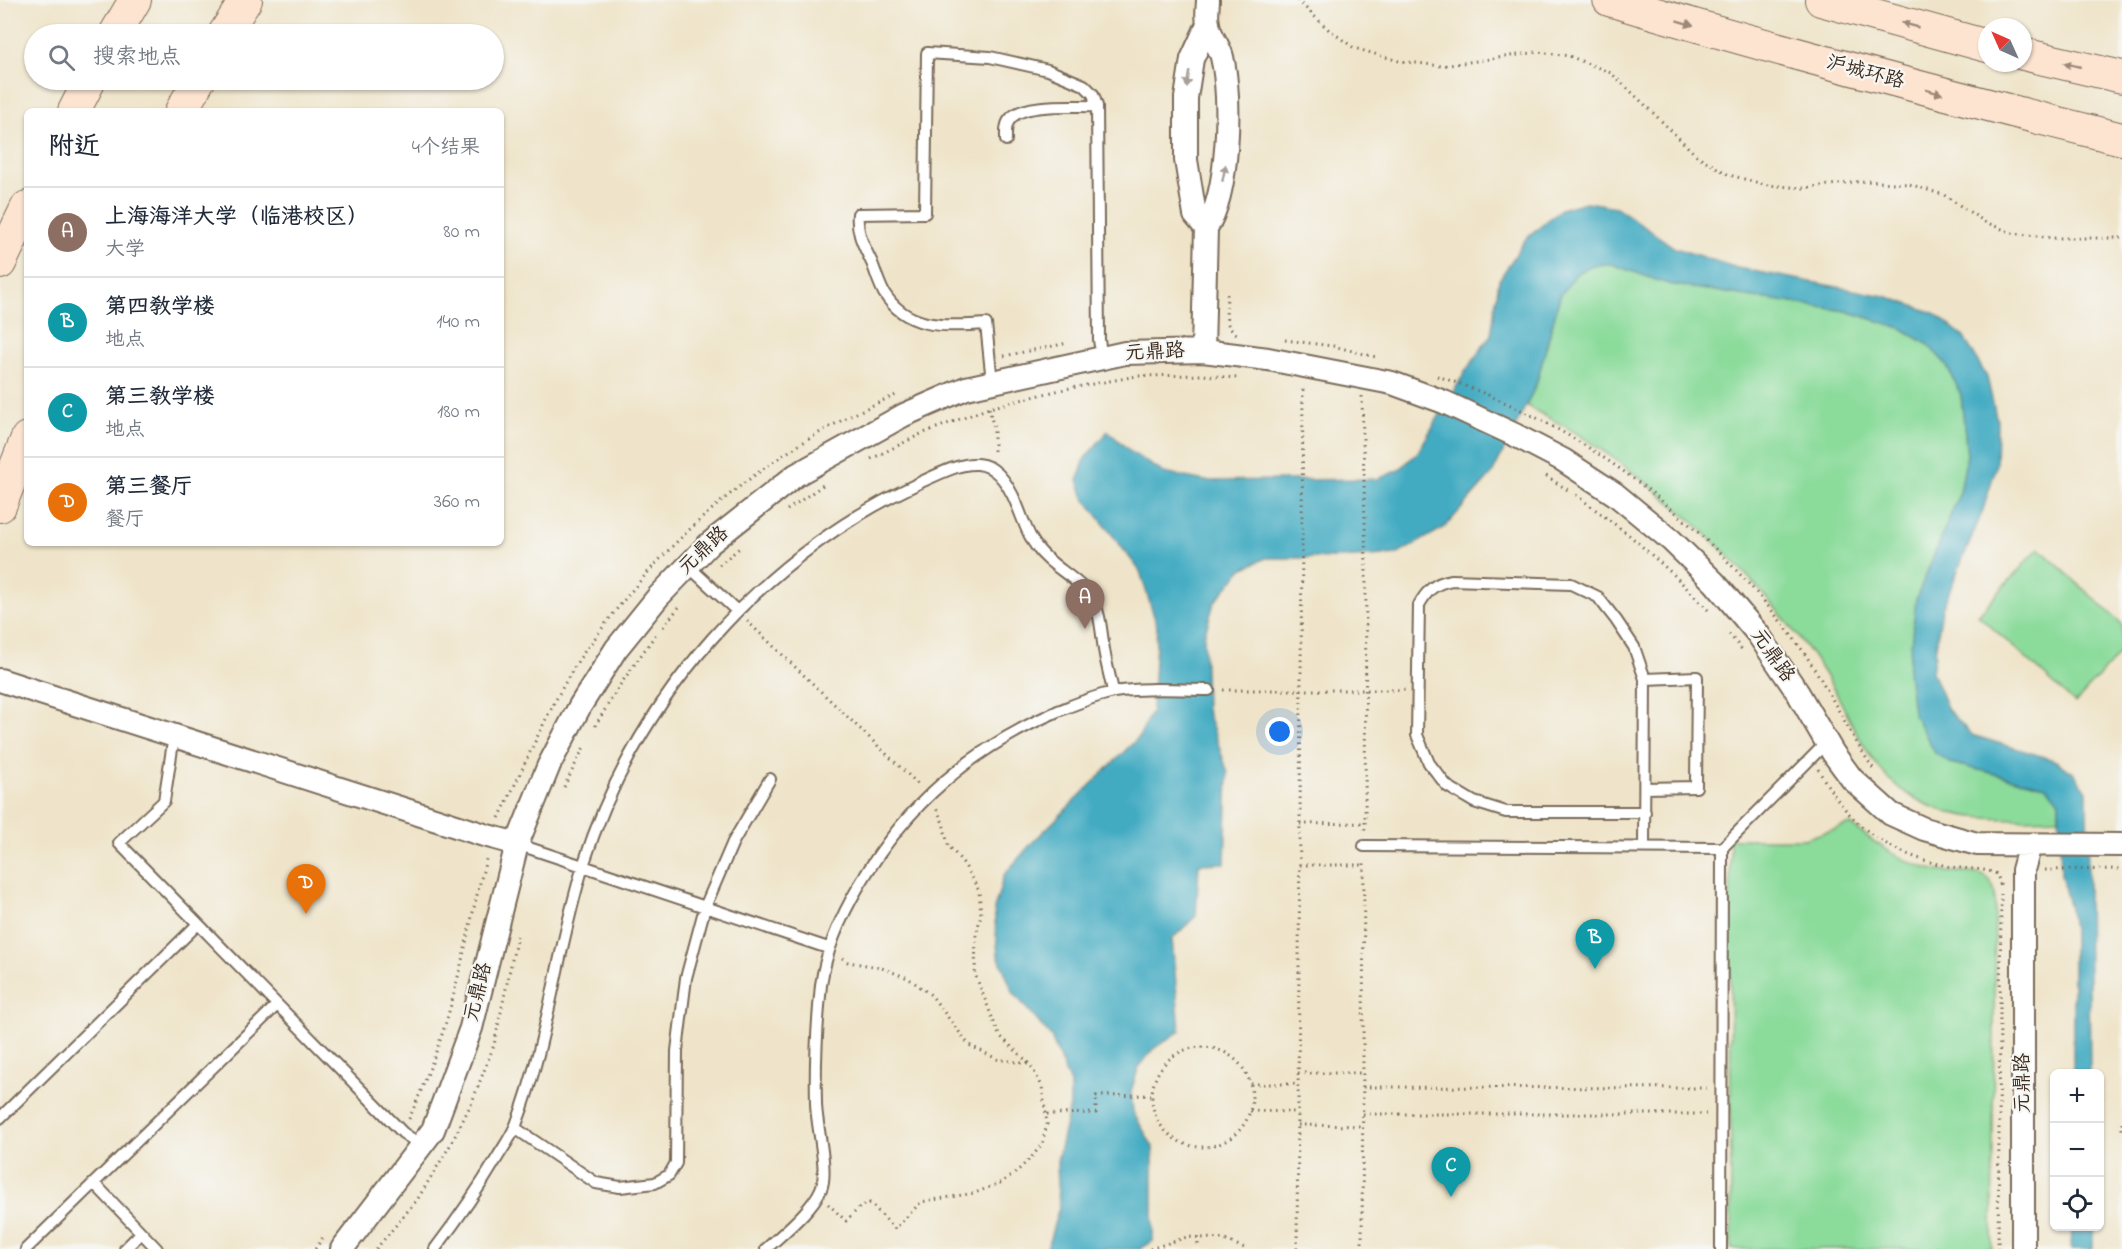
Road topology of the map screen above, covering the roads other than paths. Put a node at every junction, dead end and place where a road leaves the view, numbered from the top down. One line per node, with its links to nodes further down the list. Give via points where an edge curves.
1 (135, 0): 6 (main road)
2 (246, 0): 7 (main road)
3 (1208, 0): 8 (street)
4 (1609, 0): 17 (main road, 沪城环路, one-way to 17, via 1763,46)
5 (1821, 0): 9 (main road, one-way to 5)
6 (122, 24)
7 (230, 24)
8 (1208, 24): 20 (street, one-way to 8, via 1214,216 1225,167 1226,98 1222,56); 20 (street, one-way to 20, via 1192,58 1185,98 1188,171 1195,214)
9 (1978, 44)
10 (2032, 56): 11 (main road, one-way to 10)
11 (2122, 77)
12 (85, 90): 15 (main road)
13 (193, 90): 16 (main road)
14 (1097, 106): 18 (lane, via 1026,109 1012,116 1006,125); 23 (lane); 24 (lane, via 1084,85 1048,70 990,57 927,54 925,213 858,214 857,228 884,293 898,309 916,321 941,326 986,324)
15 (76, 108)
16 (183, 108)
17 (2122, 139)
18 (1006, 140)
19 (24, 213): 21 (main road)
20 (1206, 228): 22 (street)
21 (0, 263)
22 (1203, 351): 23 (street, 元鼎路, via 1125,353); 34 (street, 元鼎路, via 1381,381 1444,402 1563,460 1615,494 1671,540 1715,584 1758,634)
23 (1102, 358): 24 (street, 元鼎路)
24 (992, 382): 27 (street, 元鼎路, via 966,388 904,415 796,475)
25 (24, 446): 26 (main road)
26 (0, 506)
27 (687, 565): 28 (lane); 38 (street, 元鼎路, via 616,649 580,706 549,765)
28 (737, 611): 32 (lane, via 791,562 841,525 885,499 966,464 979,464 993,470 1007,485 1040,552 1092,598 1100,617); 44 (lane, via 690,663 655,711 627,759)
29 (1645, 679): 36 (lane); 36 (lane, via 1697,677 1696,787); 37 (lane, via 1634,647 1598,597 1571,584 1452,580 1439,582 1425,592 1419,605 1417,735 1428,763 1447,786 1474,802 1506,812)
30 (0, 680): 33 (street)
31 (1209, 690): 32 (lane)
32 (1113, 692): 47 (lane, via 1032,722 953,773 917,805 879,852)
33 (174, 736): 38 (street); 46 (lane, via 164,801 119,843)
34 (1827, 742): 39 (street, 元鼎路, via 1852,779 1891,814 1924,830 1977,844); 43 (lane)
35 (770, 778): 45 (lane, via 733,842)
36 (1645, 788): 37 (lane)
37 (1645, 812): 42 (lane)
38 (517, 844): 44 (lane); 51 (street, 元鼎路, via 471,1028 433,1130)
39 (2030, 845): 40 (street, 元鼎路); 61 (street, 元鼎路, via 2023,870)
40 (2122, 845)
41 (1364, 846): 42 (lane)
42 (1644, 847): 43 (lane)
43 (1722, 848): 60 (lane)
44 (583, 865): 45 (lane); 50 (lane)
45 (705, 907): 47 (lane); 50 (lane, via 686,978 677,1051 676,1163 669,1175 655,1183 620,1187 596,1183)
46 (198, 924): 48 (lane); 49 (lane)
47 (828, 948): 59 (lane, via 815,1055 822,1187)
48 (277, 1005): 51 (lane); 52 (lane)
49 (0, 1118)
50 (515, 1128): 58 (lane)
51 (412, 1139): 54 (street, 元鼎路)
52 (94, 1183): 53 (lane); 55 (lane)
53 (141, 1233): 56 (lane); 57 (lane)
54 (333, 1242)
55 (26, 1249)
56 (125, 1249)
57 (157, 1249)
58 (435, 1249)
59 (766, 1249)
60 (1721, 1249)
61 (2023, 1249)

